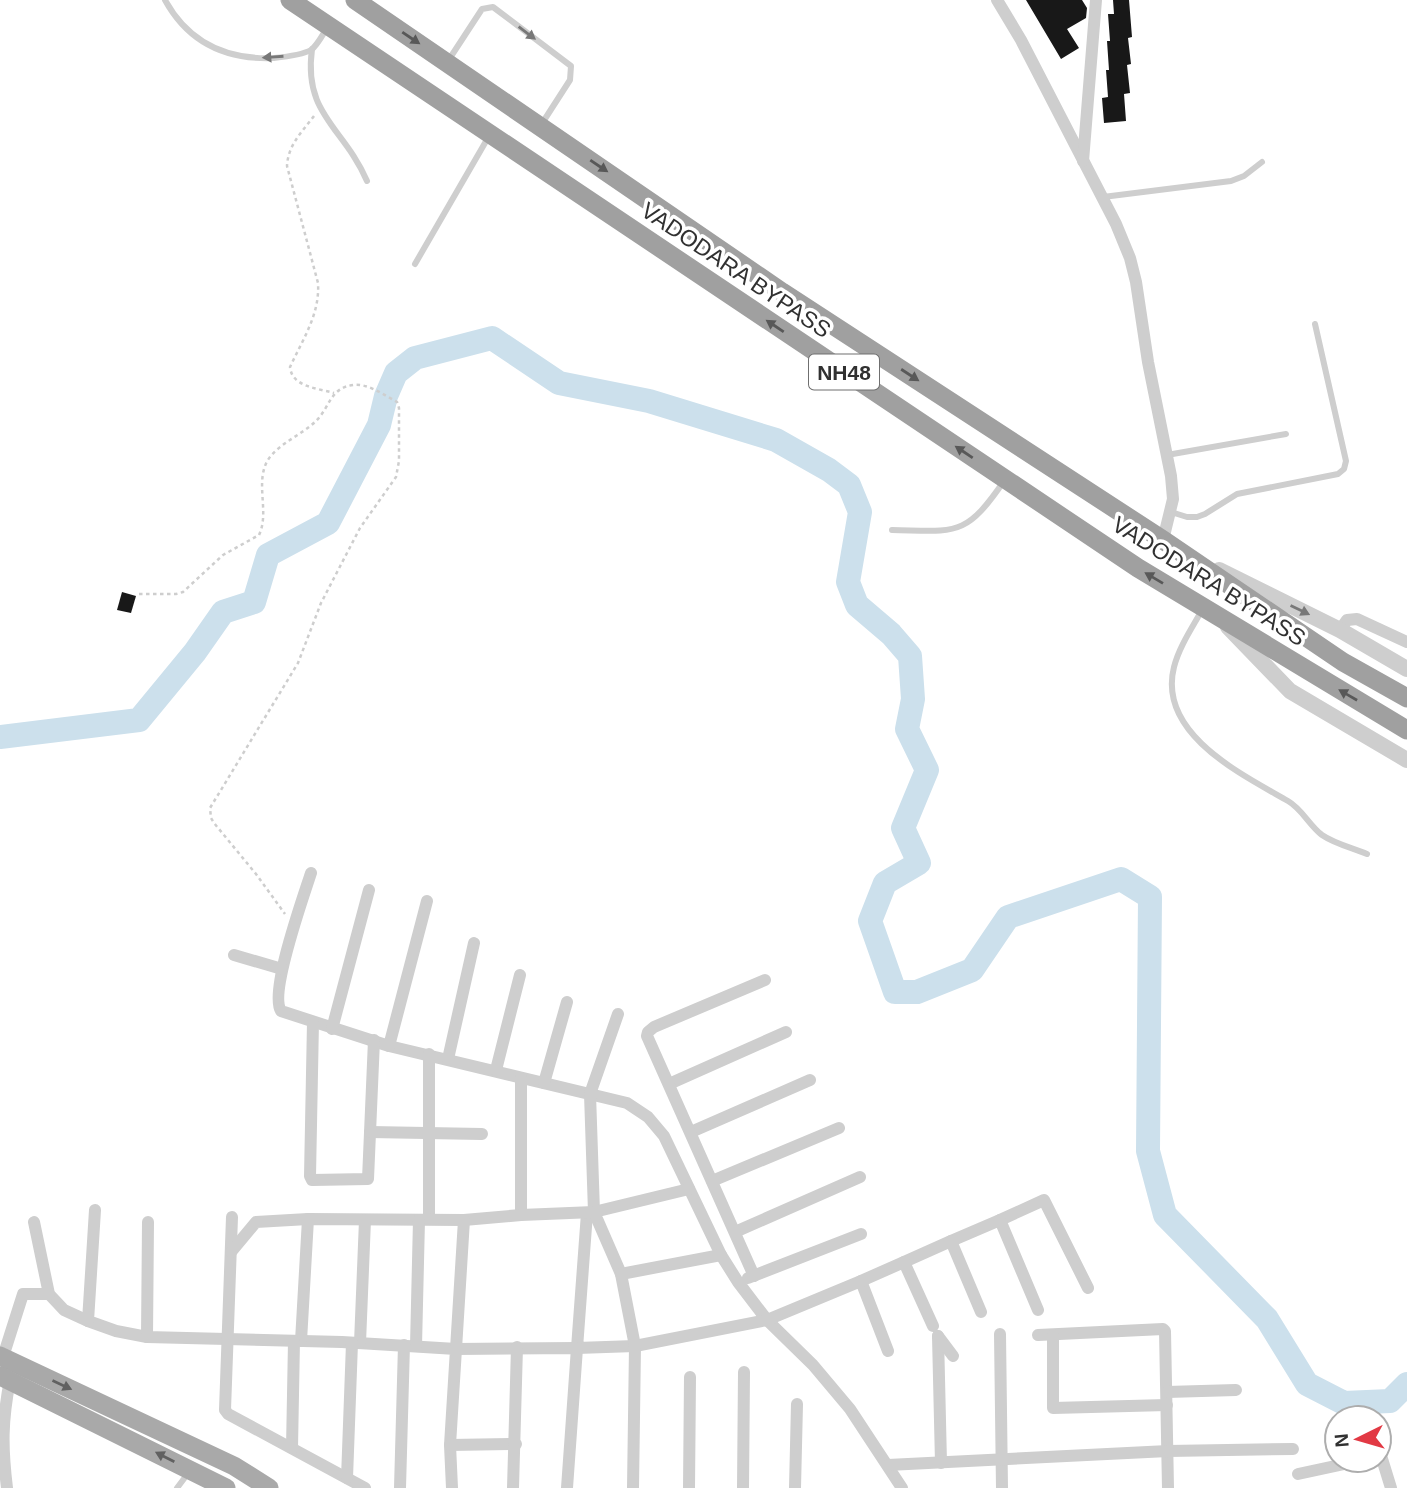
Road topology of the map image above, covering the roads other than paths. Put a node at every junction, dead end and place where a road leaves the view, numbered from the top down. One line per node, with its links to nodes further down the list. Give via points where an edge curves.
1 (165, 0): 9 (lane, one-way to 1, via 284,57 223,53 187,31)
2 (290, 0): 8 (highway, VADODARA BYPASS / NH48)
3 (355, 0): 10 (highway, VADODARA BYPASS / NH48, one-way to 10)
4 (997, 0): 13 (street)
5 (1087, 0): 7 (street)
6 (1096, 0): 7 (street)
7 (1095, 14): 13 (street)
8 (328, 26): 9 (lane); 12 (highway, VADODARA BYPASS / NH48)
9 (312, 49): 15 (lane, via 311,85 320,109 360,163)
10 (447, 62): 11 (highway, VADODARA BYPASS / NH48); 11 (lane, one-way to 11, via 482,9 493,7 571,66 570,80)
11 (540, 126): 24 (highway, VADODARA BYPASS / NH48, one-way to 24, via 782,292)
12 (490, 134): 17 (lane); 21 (highway, VADODARA BYPASS / NH48, one-way to 12)
13 (1083, 161): 16 (street)
14 (1262, 162): 16 (lane, via 1231,181)
15 (367, 181)
16 (1101, 197): 20 (street, via 1130,258)
17 (415, 264)
18 (1315, 324): 22 (lane, via 1346,461 1344,469 1338,474 1237,494 1197,517)
19 (1286, 434): 20 (lane)
20 (1167, 455): 22 (street)
21 (1005, 479): 23 (lane, via 974,519 954,530); 25 (highway, VADODARA BYPASS / NH48, one-way to 21)
22 (1171, 512): 24 (street)
23 (892, 530)
24 (1168, 543): 26 (street, one-way to 26); 29 (highway, VADODARA BYPASS / NH48, via 1343,662)
25 (1211, 613): 30 (highway, VADODARA BYPASS / NH48, one-way to 25); 31 (street, via 1290,691); 32 (lane, via 1178,653 1173,670 1176,706 1185,723 1216,758 1292,803 1324,836)
26 (1340, 630): 27 (street, via 1347,620 1357,619); 28 (street)
27 (1407, 642)
28 (1407, 669)
29 (1407, 698)
30 (1407, 730)
31 (1407, 760)
32 (1367, 854)
33 (311, 873): 38 (street)
34 (369, 890): 44 (street)
35 (427, 901): 47 (street)
36 (474, 943): 49 (street)
37 (234, 955): 38 (street)
38 (282, 969): 43 (street, via 278,1007)
39 (520, 975): 50 (street)
40 (765, 981): 54 (street, via 648,1032)
41 (567, 1002): 53 (street)
42 (618, 1014): 55 (street)
43 (313, 1021): 44 (street); 57 (street, via 310,1179 367,1180)
44 (332, 1029): 46 (street)
45 (786, 1032): 54 (street)
46 (374, 1040): 47 (street); 57 (street)
47 (388, 1046): 48 (street)
48 (429, 1055): 49 (street); 59 (street)
49 (447, 1059): 50 (street)
50 (496, 1070): 51 (street)
51 (521, 1077): 53 (street); 66 (street)
52 (810, 1080): 58 (street)
53 (544, 1083): 55 (street)
54 (669, 1084): 58 (street)
55 (590, 1094): 63 (street, via 627,1103 648,1116 664,1136); 65 (street)
56 (839, 1128): 62 (street)
57 (370, 1132): 59 (street)
58 (691, 1132): 62 (street)
59 (428, 1133): 60 (street); 69 (street)
60 (482, 1134)
61 (860, 1177): 75 (street)
62 (712, 1181): 75 (street)
63 (689, 1189): 65 (street); 79 (street)
64 (95, 1210): 90 (street)
65 (590, 1212): 66 (street); 81 (street); 102 (street)
66 (521, 1214): 71 (street)
67 (232, 1217): 78 (street)
68 (308, 1219): 70 (street); 78 (street, via 256,1222); 97 (street)
69 (424, 1219): 70 (street); 71 (street); 99 (street)
70 (365, 1220): 98 (street)
71 (464, 1220): 103 (street)
72 (1000, 1220): 77 (street); 85 (street, via 1044,1200); 87 (street)
73 (34, 1222): 86 (street)
74 (148, 1222): 95 (street)
75 (735, 1232): 82 (street)
76 (861, 1234): 82 (street)
77 (951, 1241): 80 (street); 88 (street)
78 (231, 1252): 96 (street)
79 (721, 1255): 81 (street); 84 (street)
80 (904, 1262): 83 (street); 91 (street)
81 (621, 1274): 100 (street)
82 (754, 1276): 84 (street)
83 (861, 1281): 89 (street); 104 (street)
84 (738, 1282): 89 (street)
85 (1088, 1288)
86 (49, 1294): 90 (street, via 64,1310); 106 (street, via 23,1294)
87 (1038, 1310)
88 (981, 1312)
89 (767, 1320): 100 (street); 120 (street, via 850,1409)
90 (88, 1321): 95 (street)
91 (933, 1326)
92 (1000, 1334): 118 (street)
93 (1038, 1335): 94 (street)
94 (1053, 1335): 110 (street, via 1163,1329); 110 (street, via 1053,1408)
95 (147, 1337): 96 (street)
96 (229, 1339): 97 (street); 115 (street, via 225,1410)
97 (298, 1341): 98 (street); 115 (street)
98 (356, 1343): 99 (street); 124 (street)
99 (410, 1346): 103 (street); 130 (street)
100 (635, 1346): 102 (street); 134 (street)
101 (517, 1347): 102 (street); 103 (street); 112 (street)
102 (577, 1348): 133 (street)
103 (456, 1349): 114 (street)
104 (888, 1351)
105 (953, 1356): 119 (street, via 938,1336)
106 (3, 1367): 113 (street); 122 (main road, one-way to 106); 128 (main road, one-way to 128, via 234,1466)
107 (744, 1371): 136 (street)
108 (690, 1377): 135 (street)
109 (1236, 1390): 110 (street)
110 (1167, 1399): 117 (street)
111 (797, 1404): 137 (street)
112 (516, 1444): 114 (street); 132 (street)
113 (1, 1445): 125 (street)
114 (450, 1445): 131 (street)
115 (292, 1448): 124 (street)
116 (1293, 1449): 117 (street)
117 (1168, 1451): 118 (street); 140 (street)
118 (1002, 1459): 119 (street); 139 (street)
119 (941, 1464): 120 (street)
120 (888, 1465): 138 (street)
121 (1323, 1469): 123 (street)
122 (191, 1471): 126 (lane); 127 (main road)
123 (1298, 1474)
124 (347, 1478): 129 (street)
125 (6, 1488)
126 (177, 1488)
127 (226, 1488)
128 (269, 1488)
129 (365, 1488)
130 (400, 1488)
131 (452, 1488)
132 (513, 1488)
133 (567, 1488)
134 (633, 1488)
135 (689, 1488)
136 (743, 1488)
137 (795, 1488)
138 (902, 1488)
139 (1002, 1488)
140 (1168, 1488)

